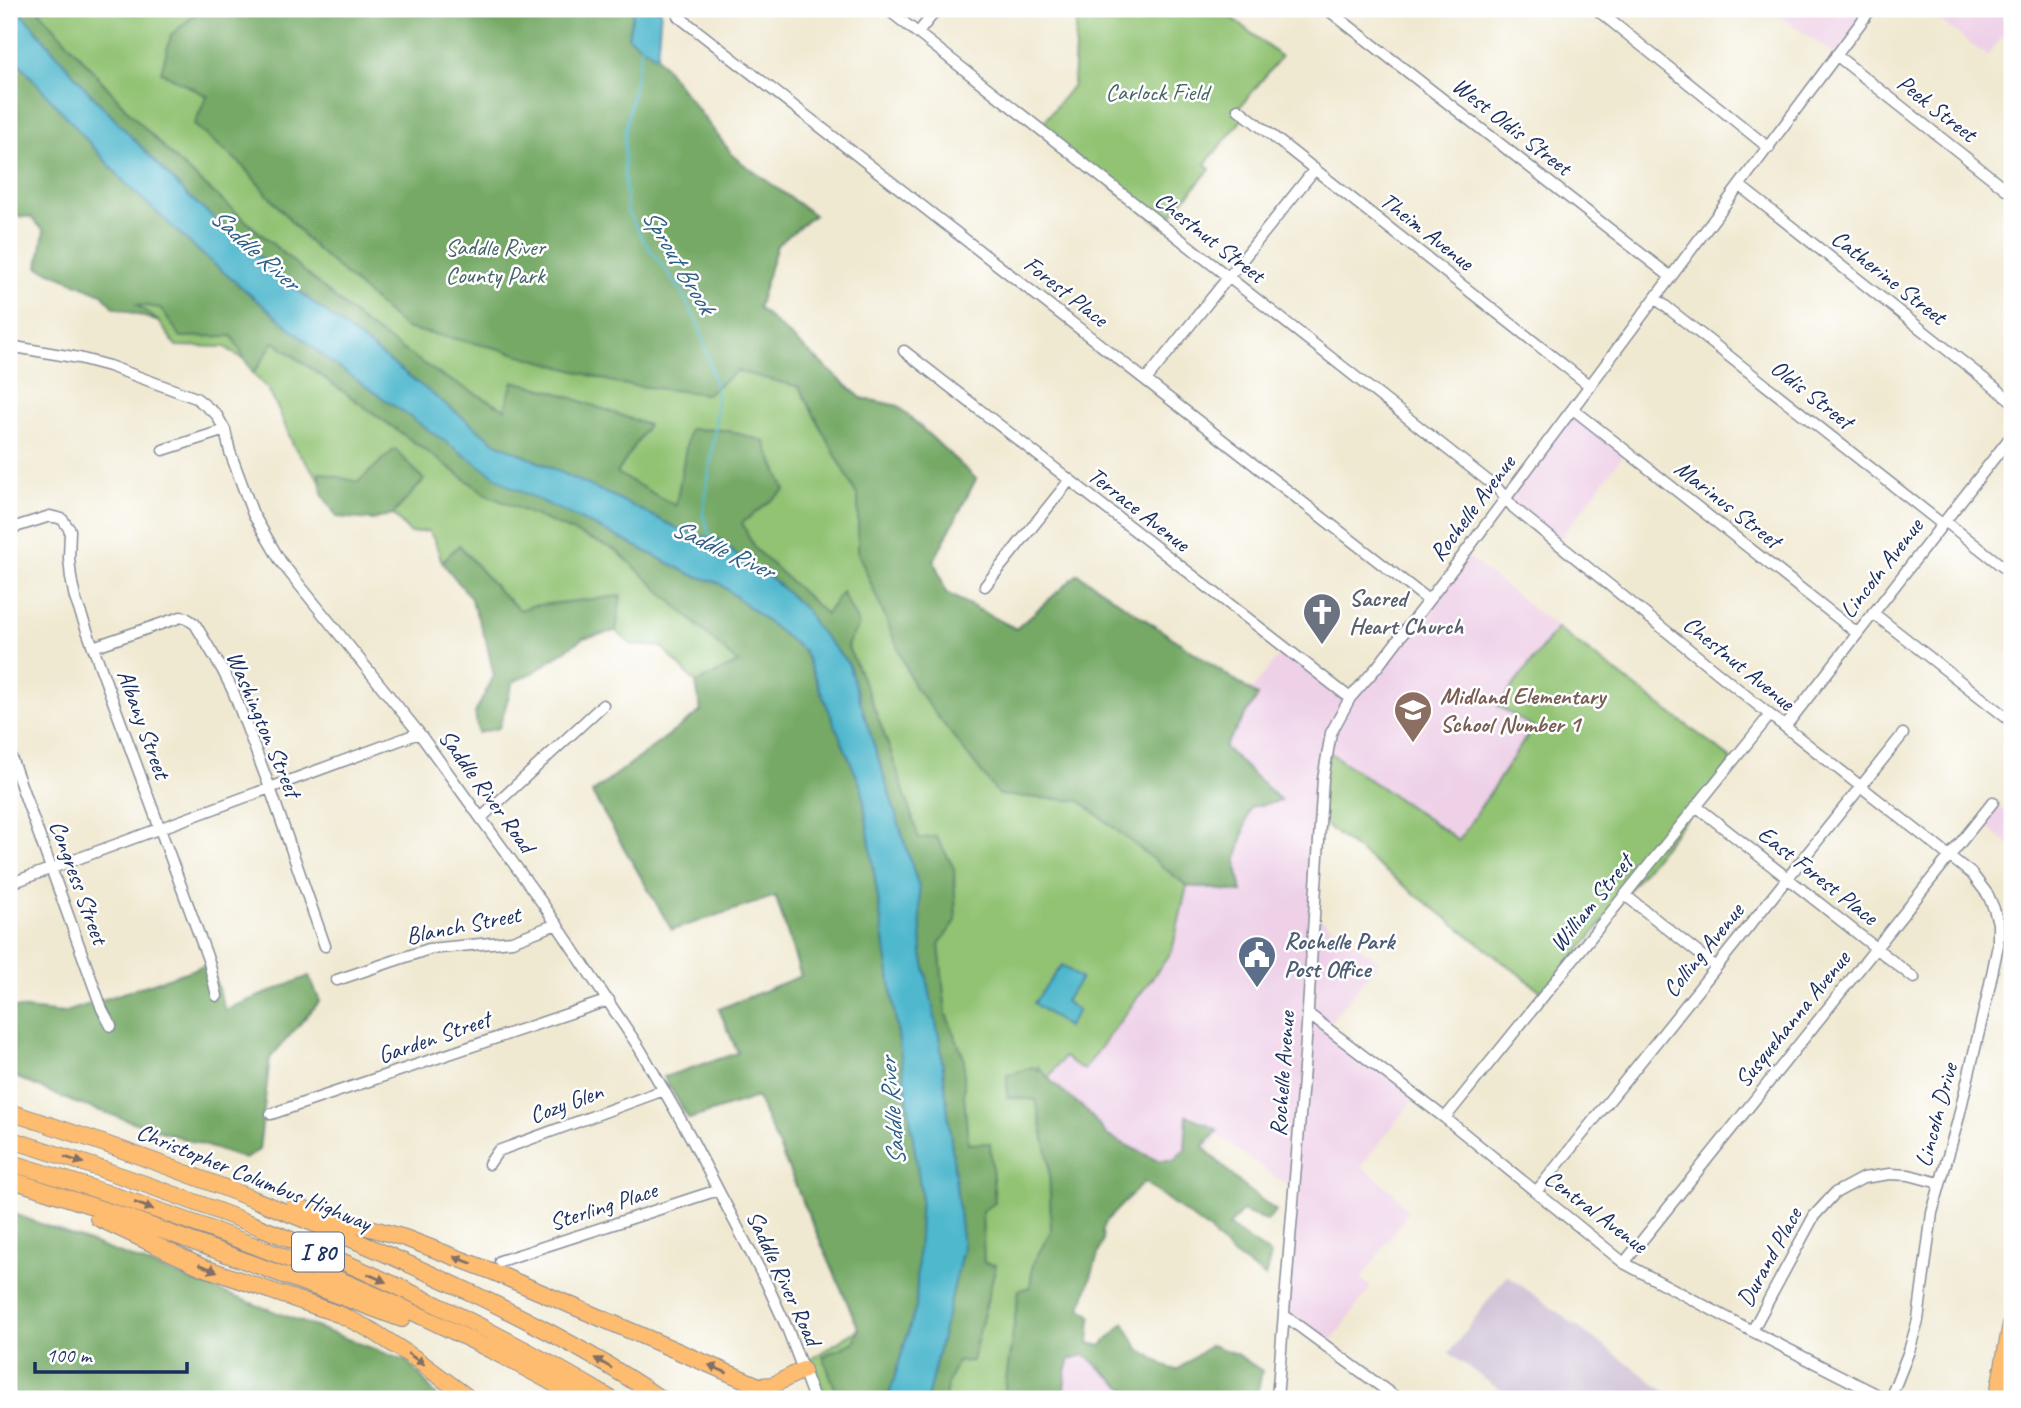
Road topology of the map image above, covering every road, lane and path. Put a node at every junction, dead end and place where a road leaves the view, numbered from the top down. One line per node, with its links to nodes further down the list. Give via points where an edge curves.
1 (887, 9): 7 (street, Chestnut Street)
2 (937, 9): 7 (street)
3 (1327, 9): 14 (street, West Oldis Street)
4 (1596, 9): 10 (street)
5 (1871, 9): 8 (street, Rochelle Avenue)
6 (678, 16): 19 (street, Forest Place)
7 (918, 33): 15 (street, Chestnut Street)
8 (1836, 55): 10 (street, Rochelle Avenue); 13 (street, Peek Street)
9 (1238, 109): 11 (street, Theim Avenue)
10 (1769, 148): 12 (street, Rochelle Avenue)
11 (1314, 169): 15 (street); 20 (street, Theim Avenue)
12 (1740, 186): 14 (street, Rochelle Avenue); 21 (street, Catherine Street)
13 (2012, 194)
14 (1671, 277): 16 (street, Rochelle Avenue)
15 (1228, 278): 19 (street); 27 (street, Chestnut Street, via 1497,488)
16 (1655, 298): 20 (street, Rochelle Avenue); 28 (street, Oldis Street)
17 (9, 345): 23 (street, Saddle River Road, via 109,366 196,398 216,414)
18 (904, 351): 26 (street, Terrace Avenue)
19 (1146, 380): 32 (street, Forest Place)
20 (1590, 386): 22 (street, Rochelle Avenue)
21 (2012, 401)
22 (1573, 410): 27 (street, Rochelle Avenue); 34 (street, Marinus Street)
23 (225, 430): 25 (street); 41 (street, Saddle River Road, via 253,514 281,562)
24 (2012, 435): 28 (street, Lincoln Avenue)
25 (163, 450)
26 (1069, 481): 31 (street); 36 (street, Terrace Avenue)
27 (1505, 499): 32 (street, Rochelle Avenue); 38 (street, Chestnut Avenue)
28 (1944, 522): 30 (street, Oldis Street); 33 (street, Lincoln Avenue)
29 (9, 529): 35 (street, Albany Street, via 50,516 67,524 75,598)
30 (2012, 574)
31 (985, 586)
32 (1428, 600): 36 (street, Rochelle Avenue)
33 (1873, 612): 34 (street, Lincoln Avenue); 39 (street)
34 (1857, 633): 40 (street, Lincoln Avenue)
35 (93, 647): 45 (street, Washington Street, via 181,617 192,621 228,681); 49 (street, Albany Street)
36 (1350, 698): 63 (street, Rochelle Avenue, via 1326,751)
37 (603, 705): 48 (street)
38 (1770, 715): 40 (street, Chestnut Avenue); 47 (street, William Street)
39 (2012, 722)
40 (1785, 727): 44 (street, Chestnut Avenue)
41 (419, 733): 45 (street); 48 (street, Saddle River Road)
42 (1903, 734): 44 (street, Colling Avenue)
43 (9, 752): 51 (street, Congress Street)
44 (1861, 787): 50 (street, Chestnut Avenue); 52 (street, Colling Avenue)
45 (270, 788): 49 (street); 56 (street, Washington Street)
46 (1993, 802): 50 (street, Susquehanna Avenue)
47 (1696, 806): 52 (street, East Forest Place); 54 (street, William Street)
48 (481, 818): 55 (street, Saddle River Road)
49 (159, 828): 51 (street); 61 (street, Albany Street, via 209,962)
50 (1950, 856): 57 (street, Susquehanna Avenue); 74 (street, Lincoln Drive, via 1988,895 1998,949)
51 (51, 867): 53 (street); 64 (street, Congress Street)
52 (1788, 878): 57 (street, East Forest Place); 58 (street, Colling Avenue)
53 (9, 884)
54 (1625, 895): 58 (street); 68 (street, William Street)
55 (557, 924): 60 (street, Blanch Street, via 512,941 429,949); 62 (street, Saddle River Road)
56 (325, 946)
57 (1876, 948): 59 (street, East Forest Place); 79 (street, Susquehanna Avenue)
58 (1716, 967): 77 (street, Colling Avenue)
59 (1914, 978)
60 (337, 980)
61 (217, 996)
62 (609, 1000): 65 (street, Saddle River Road); 67 (street, Garden Street)
63 (1307, 1013): 68 (street, Central Avenue); 80 (street, Rochelle Avenue)
64 (111, 1026)
65 (664, 1090): 71 (street, Cozy Glen, via 498,1151); 76 (street, Saddle River Road)
66 (9, 1112): 73 (highway, Christopher Columbus Highway / I 80)
67 (271, 1114)
68 (1445, 1118): 77 (street, Central Avenue)
69 (9, 1139): 88 (highway, Christopher Columbus Highway / I 80, one-way to 88, via 184,1199 320,1253 486,1330)
70 (9, 1162): 83 (highway, I 80, one-way to 83, via 280,1256)
71 (489, 1164)
72 (9, 1179): 75 (highway)
73 (210, 1181): 84 (highway, one-way to 73, via 774,1385 759,1386 405,1238); 89 (highway, Christopher Columbus Highway / I 80, one-way to 73, via 498,1306)
74 (1940, 1183): 82 (street, Durand Place, via 1883,1174 1863,1178 1835,1193 1814,1216); 93 (street, Lincoln Drive, via 1918,1320)
75 (36, 1187): 83 (highway); 86 (highway, one-way to 86, via 202,1267 341,1315 416,1359)
76 (718, 1190): 78 (street, Sterling Place); 84 (street, Saddle River Road, via 766,1282)
77 (1536, 1192): 79 (street, Central Avenue)
78 (500, 1261)
79 (1624, 1263): 82 (street, Central Avenue)
80 (1284, 1316): 91 (street, Rochelle Avenue); 92 (street)
81 (2012, 1318): 94 (highway)
82 (1752, 1331): 93 (street, Central Avenue)
83 (506, 1357): 87 (highway, I 80)
84 (803, 1370): 90 (street, Saddle River Road)
85 (2012, 1386): 95 (highway)
86 (470, 1399)
87 (581, 1399)
88 (611, 1399)
89 (661, 1399)
90 (814, 1399)
91 (1277, 1399)
92 (1398, 1399)
93 (1888, 1399)
94 (1997, 1399)
95 (2010, 1399)

